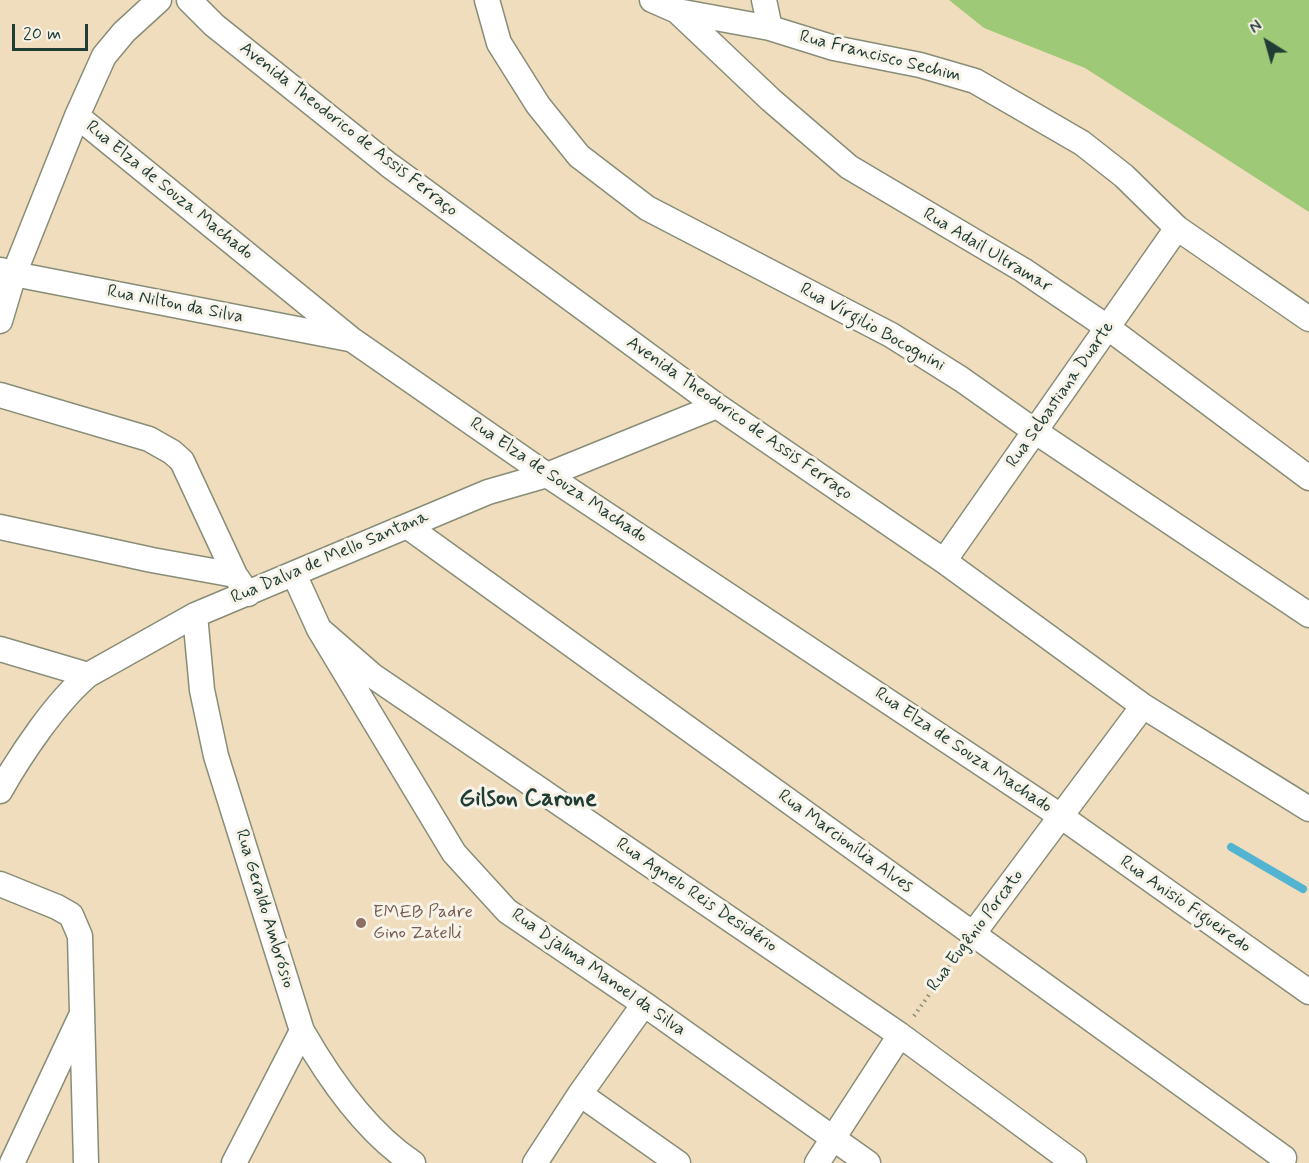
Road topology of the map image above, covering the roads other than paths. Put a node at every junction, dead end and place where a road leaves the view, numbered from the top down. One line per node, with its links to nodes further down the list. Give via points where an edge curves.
1 (159, 0): 8 (street, via 105,56)
2 (189, 0): 16 (street, Avenida Theodorico de Assis Ferraço, via 214,25 389,165)
3 (488, 0): 17 (street, Rua Vírgilio Bocognini, via 499,42 538,105 579,156 647,208 891,335)
4 (652, 0): 6 (street)
5 (764, 0): 7 (street)
6 (676, 11): 7 (street, Rua Francisco Sechim); 13 (street, Rua Adail Ultramar, via 849,167 1023,270)
7 (770, 28): 9 (street, Rua Francisco Sechim, via 834,48 920,65 975,81 1082,143 1124,176)
8 (77, 116): 10 (street); 14 (street, Rua Elza de Souza Machado)
9 (1177, 228): 11 (street, Rua Francisco Sechim); 13 (street, Rua Sebastiana Duarte)
10 (7, 272): 12 (street); 14 (street, Rua Nilton da Silva)
11 (1309, 319)
12 (0, 321)
13 (1107, 327): 17 (street, Rua Sebastiana Duarte); 19 (street, Rua Adail Ultramar)
14 (351, 339): 18 (street, Rua Elza de Souza Machado)
15 (0, 395): 24 (street, via 149,439 172,452 182,461)
16 (717, 406): 18 (street, Rua Dalva de Mello Santana); 22 (street, Avenida Theodorico de Assis Ferraço)
17 (1036, 432): 22 (street, Rua Sebastiana Duarte); 26 (street, Rua Vírgilio Bocognini)
18 (547, 475): 20 (street, Rua Dalva de Mello Santana, via 488,492); 33 (street, Rua Elza de Souza Machado)
19 (1309, 478)
20 (406, 526): 23 (street, Rua Dalva de Mello Santana); 35 (street, Rua Marcionília Alves)
21 (0, 527): 24 (street)
22 (944, 561): 30 (street, Avenida Theodorico de Assis Ferraço)
23 (294, 574): 24 (street, Rua Dalva de Mello Santana); 27 (street, Rua Djalma Manoel da Silva)
24 (241, 584): 25 (street, Rua Dalva de Mello Santana)
25 (195, 615): 29 (street, Rua Dalva de Mello Santana); 39 (street, Rua Geraldo Ambrósio, via 202,690 216,756)
26 (1309, 615)
27 (319, 629): 37 (street, Rua Djalma Manoel da Silva, via 454,853 507,911); 40 (street, Rua Agnelo Reis Desidério, via 393,689)
28 (0, 649): 29 (street)
29 (88, 675): 31 (street, Rua Dalva de Mello Santana, via 73,688 14,766)
30 (1143, 706): 32 (street, Avenida Theodorico de Assis Ferraço); 33 (street, Rua Eugênio Porcato)
31 (0, 791)
32 (1309, 809)
33 (1062, 817): 35 (street, Rua Eugênio Porcato); 36 (street, Rua Anisio Figueiredo)
34 (0, 884): 38 (street, via 71,915 80,936)
35 (973, 934): 44 (street, Rua Marcionília Alves)
36 (1309, 992)
37 (644, 1004): 41 (street); 42 (street, Rua Djalma Manoel da Silva)
38 (82, 1013): 45 (street); 46 (street)
39 (302, 1031): 43 (street, Rua Geraldo Ambrósio, via 340,1092); 47 (street)
40 (900, 1035): 42 (street); 53 (street, Rua Agnelo Reis Desidério)
41 (580, 1094): 49 (street); 50 (street)
42 (834, 1138): 51 (street); 52 (street, Rua Djalma Manoel da Silva)
43 (390, 1156): 48 (street, Rua Geraldo Ambrósio)
44 (1284, 1158)
45 (12, 1163)
46 (86, 1163)
47 (234, 1163)
48 (413, 1163)
49 (535, 1163)
50 (678, 1163)
51 (817, 1163)
52 (868, 1163)
53 (1074, 1163)

